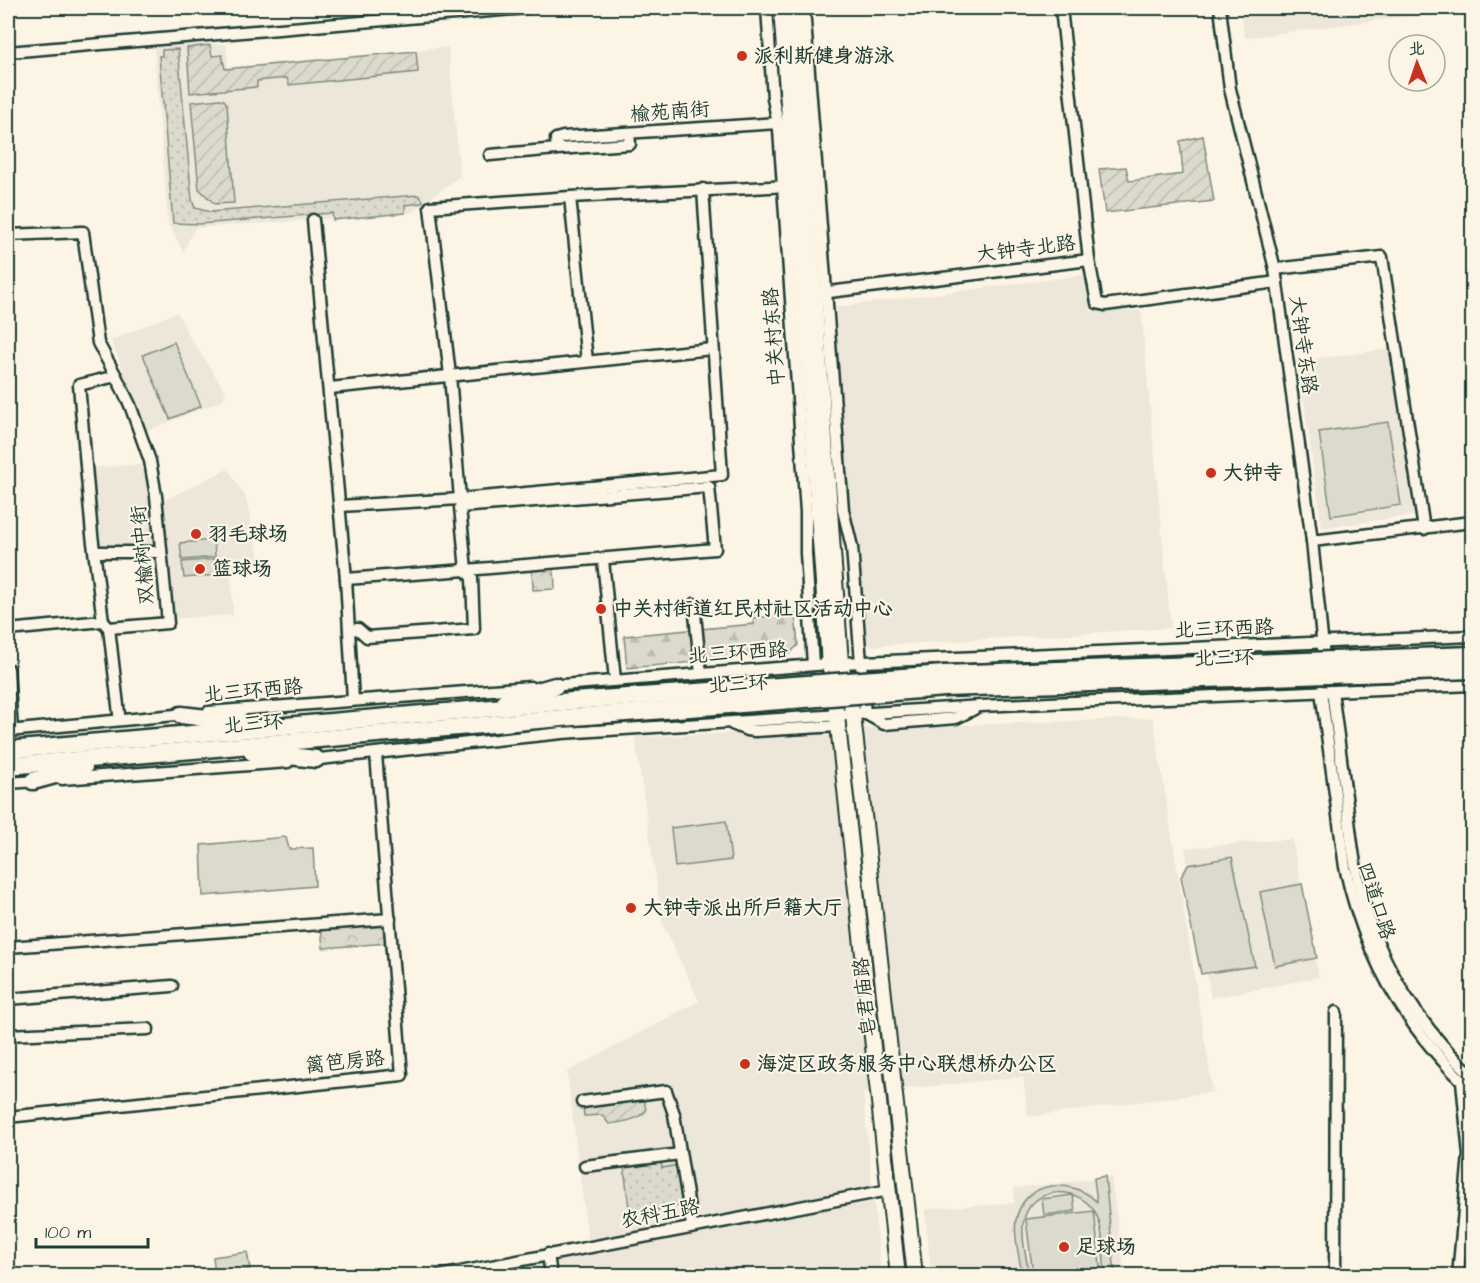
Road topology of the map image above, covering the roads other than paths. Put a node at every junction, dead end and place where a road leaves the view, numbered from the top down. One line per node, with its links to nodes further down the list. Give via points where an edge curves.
1 (526, 8): 8 (street)
2 (767, 8): 9 (street, 中关村东路)
3 (781, 8): 13 (main road, 中关村东路)
4 (794, 8): 21 (main road)
5 (804, 8): 21 (street)
6 (1061, 8): 18 (street)
7 (1220, 8): 19 (street, 大钟寺东路, via 1230,88)
8 (8, 52)
9 (778, 123): 10 (street, 榆苑南街); 13 (street, 中关村东路)
10 (629, 133): 11 (street, 榆苑南街, via 563,137 556,139); 11 (street, via 630,144)
11 (557, 149): 12 (street)
12 (490, 155)
13 (789, 186): 14 (street); 47 (main road, 中关村东路); 48 (street, 中关村东路)
14 (703, 189): 15 (street); 22 (street)
15 (570, 197): 23 (street); 24 (street, via 430,207)
16 (313, 220): 26 (street)
17 (8, 235): 25 (street, 双榆树中街, via 83,232 98,343)
18 (1089, 260): 20 (street, 大钟寺北路, via 1097,303 1105,305); 21 (street, 大钟寺北路)
19 (1275, 269): 20 (street, 大钟寺东路); 30 (street, via 1382,257)
20 (1277, 282): 31 (street, 大钟寺东路)
21 (820, 293): 46 (street, via 843,510 852,547); 47 (main road)
22 (712, 349): 23 (street); 27 (street, via 722,475)
23 (587, 361): 24 (street)
24 (450, 375): 26 (street); 27 (street)
25 (116, 376): 32 (street, via 79,385); 33 (street, 双榆树中街, via 150,461)
26 (330, 388): 28 (street)
27 (460, 499): 28 (street)
28 (340, 506): 36 (street)
29 (1473, 522): 30 (street)
30 (1424, 529): 31 (street)
31 (1312, 541): 43 (street, 大钟寺东路)
32 (95, 552): 33 (street); 38 (street)
33 (161, 552): 38 (street, 双榆树中街, via 168,623)
34 (603, 560): 35 (street); 35 (street, via 715,549 709,487 460,507); 53 (street)
35 (466, 570): 36 (street); 40 (street, via 472,578 474,629 367,637 358,629)
36 (346, 579): 40 (street)
37 (694, 604): 52 (street)
38 (106, 625): 39 (street); 66 (street)
39 (8, 630)
40 (349, 630): 63 (street)
41 (1473, 636): 42 (street, 北三环西路)
42 (1423, 638): 43 (street, 北三环西路); 57 (street)
43 (1323, 642): 44 (street, 北三环西路); 60 (street, 大钟寺东路)
44 (1233, 646): 46 (street, 北三环西路); 62 (street)
45 (1473, 655): 64 (highway, 北三环, bridge, via 944,674)
46 (861, 662): 47 (street, 北三环西路); 56 (street)
47 (835, 663): 48 (street, 北三环西路); 58 (main road, 皂君庙路); 59 (main road, 皂君庙路)
48 (813, 665): 49 (street, 北三环西路)
49 (771, 668): 52 (street, 北三环西路); 61 (street)
50 (8, 669): 73 (street)
51 (1473, 670): 64 (highway, 北三环, bridge, via 945,688)
52 (701, 674): 53 (street, 北三环西路)
53 (615, 680): 55 (street, 北三环西路)
54 (1473, 685): 57 (street)
55 (555, 686): 63 (street, 北三环西路); 65 (highway)
56 (863, 687): 58 (street); 67 (street)
57 (1425, 687): 60 (street)
58 (848, 688): 59 (street); 67 (main road, 皂君庙路)
59 (833, 689): 61 (street); 70 (main road, 皂君庙路)
60 (1327, 691): 62 (street); 89 (street, 四道口路, via 1344,867 1356,910 1404,1012 1431,1049)
61 (773, 693): 69 (street)
62 (1235, 695): 67 (street, via 981,706 956,718 884,724)
63 (353, 700): 68 (street, 北三环西路)
64 (574, 709): 65 (highway, 北三环); 75 (highway, 北三环)
65 (471, 711): 72 (highway, 北三环)
66 (119, 714)
67 (859, 714): 70 (street); 102 (main road, 皂君庙路)
68 (181, 715): 72 (highway); 73 (street, 北三环西路)
69 (775, 720): 70 (street); 71 (street)
70 (838, 721): 71 (street, via 755,731); 95 (main road, 皂君庙路)
71 (729, 723): 77 (street, via 562,734)
72 (272, 726): 74 (highway, 北三环)
73 (9, 734): 74 (highway)
74 (119, 748): 75 (highway, 北三环); 76 (highway, 北三环); 79 (highway, 北三环); 80 (highway)
75 (218, 748): 78 (highway)
76 (8, 750)
77 (376, 754): 78 (street); 82 (street, 篱笆房路)
78 (316, 759): 80 (street)
79 (8, 766)
80 (33, 782): 81 (street)
81 (8, 783)
82 (390, 919): 83 (street); 92 (street, 篱笆房路, via 402,1075)
83 (8, 947)
84 (172, 986): 85 (street)
85 (8, 999)
86 (1336, 1012): 103 (street)
87 (148, 1029): 88 (street)
88 (8, 1035)
89 (1467, 1078): 90 (street, 四道口路); 104 (street, via 1469,1155)
90 (1473, 1090)
91 (582, 1102): 93 (street, via 666,1091)
92 (8, 1117)
93 (680, 1154): 94 (street); 96 (street)
94 (585, 1166)
95 (889, 1190): 96 (street, 农科五路); 101 (main road, 皂君庙路)
96 (692, 1226): 97 (street, 农科五路)
97 (548, 1254): 98 (street, 农科五路); 100 (street)
98 (468, 1273): 99 (street, 农科五路)
99 (439, 1275)
100 (550, 1275)
101 (898, 1275)
102 (915, 1275)
103 (1335, 1275)
104 (1458, 1275)

